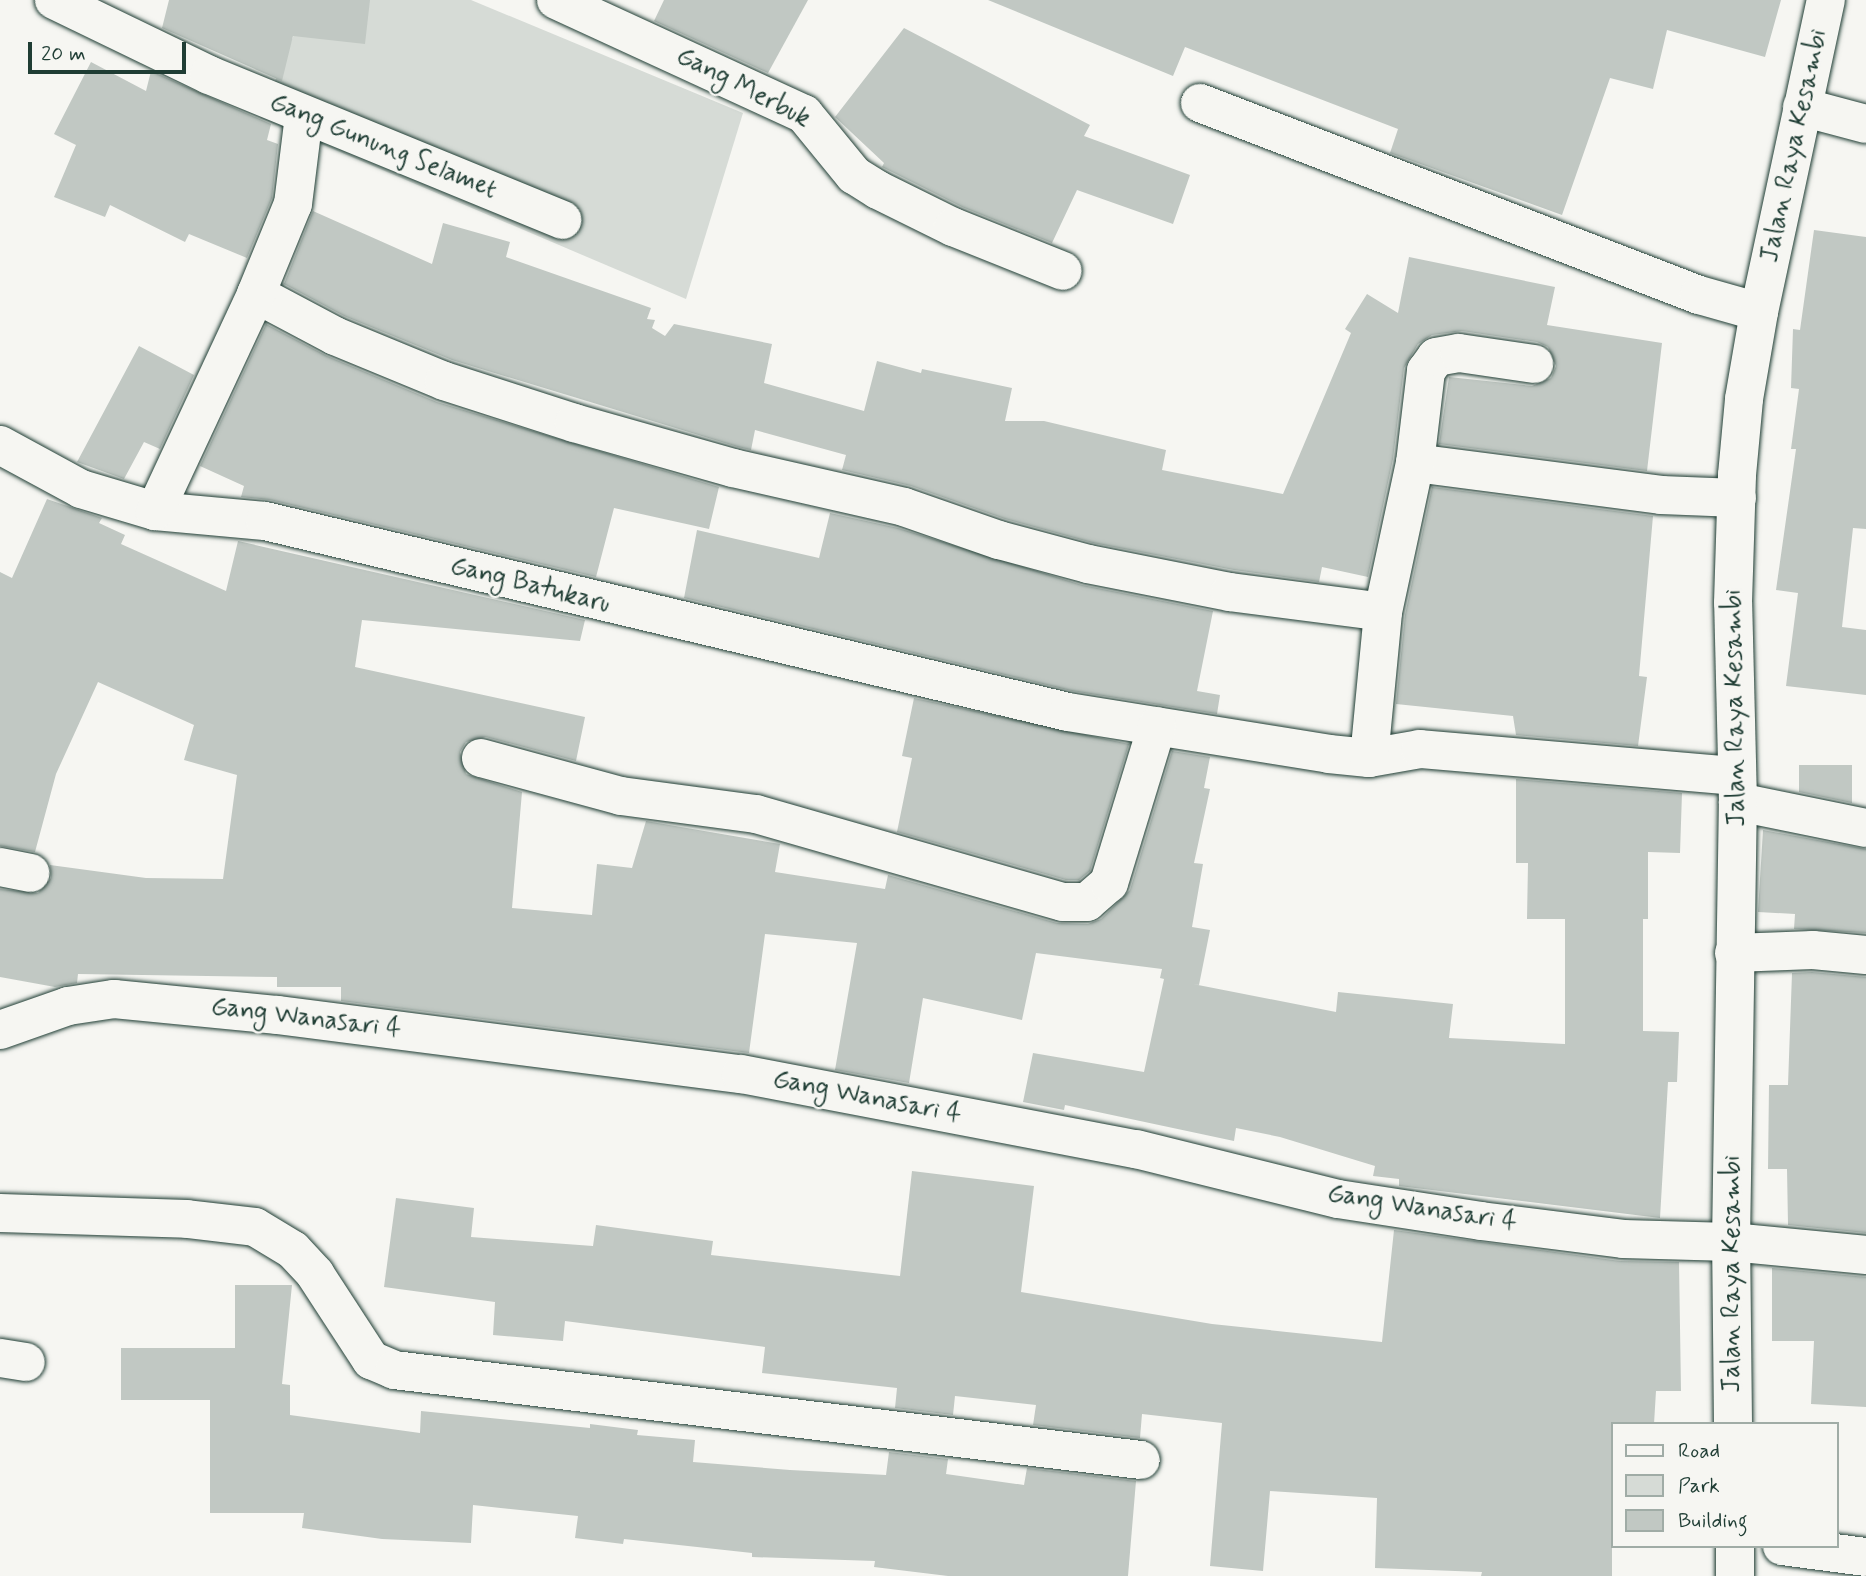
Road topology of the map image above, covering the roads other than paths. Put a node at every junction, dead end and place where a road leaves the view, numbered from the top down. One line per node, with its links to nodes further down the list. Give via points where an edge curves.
1 (54, 0): 6 (street, Gang Gunung Selamet)
2 (556, 0): 9 (street, Gang Merbuk, via 804,114 854,174 878,190 953,227)
3 (1826, 0): 5 (street, Jalan Raya Kesambi)
4 (1200, 103): 11 (street, via 1699,295)
5 (1802, 107): 7 (street); 11 (street, Jalan Raya Kesambi)
6 (304, 116): 8 (street, Gang Gunung Selamet); 10 (street, via 293,204)
7 (1866, 124)
8 (562, 220)
9 (1063, 271)
10 (257, 295): 16 (street); 17 (street, via 335,337 444,381 733,468 904,507 1088,564 1230,592)
11 (1759, 312): 15 (street, Jalan Raya Kesambi, via 1744,400)
12 (1534, 364): 14 (street, via 1483,353 1436,357 1426,371)
13 (0, 445): 16 (street, Gang Batukaru, via 80,489)
14 (1415, 463): 15 (street, via 1661,495); 17 (street)
15 (1737, 498): 21 (street, Jalan Raya Kesambi)
16 (155, 511): 18 (street, Gang Batukaru, via 265,521 1068,712)
17 (1383, 612): 20 (street)
18 (1157, 726): 19 (street, via 1109,883 1087,902 1063,902 756,814 621,796); 20 (street, Gang Batukaru)
19 (481, 758)
20 (1369, 758): 21 (street, Gang Batukaru, via 1420,749)
21 (1737, 789): 22 (street, Gang Batukaru); 23 (street, Jalan Raya Kesambi)
22 (1866, 828)
23 (1734, 953): 24 (street, via 1813,950); 27 (street, Jalan Raya Kesambi)
24 (1866, 955)
25 (0, 1030): 27 (street, Gang Wanasari 4, via 68,1006 114,999 278,1015 741,1074 1136,1149 1338,1199 1623,1239)
26 (0, 1213): 30 (street, via 187,1219 255,1227 293,1250 315,1274 371,1360 394,1370)
27 (1731, 1242): 28 (street, Gang Wanasari 4); 29 (street, Jalan Raya Kesambi)
28 (1866, 1255)
29 (1733, 1422)
30 (1141, 1460)
31 (1735, 1548): 34 (street)
32 (1797, 1548): 33 (street)
33 (1866, 1557)
34 (1735, 1576)

